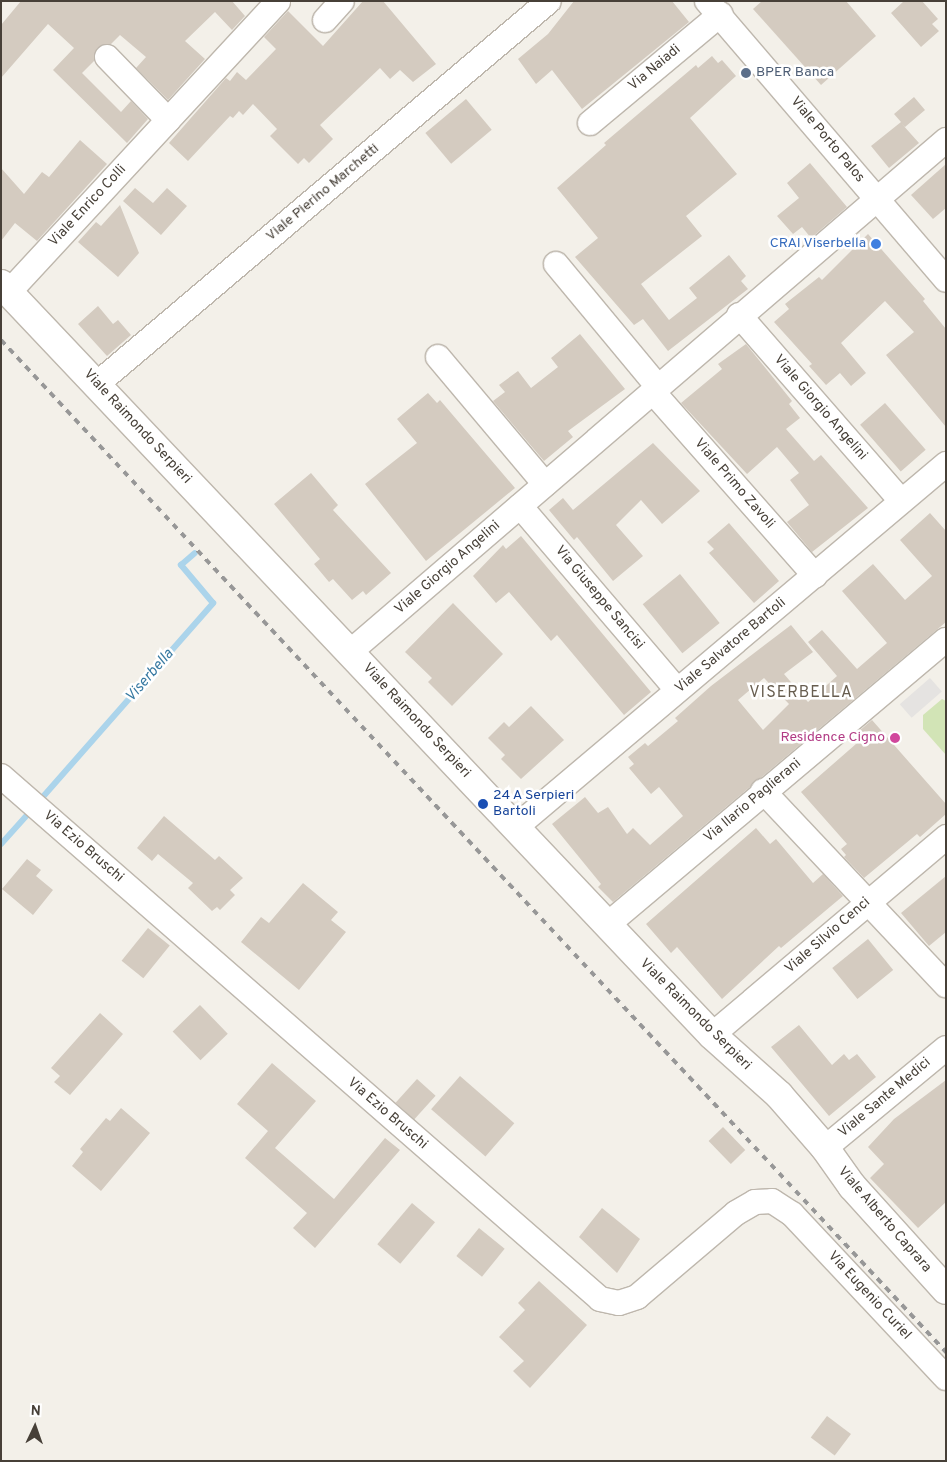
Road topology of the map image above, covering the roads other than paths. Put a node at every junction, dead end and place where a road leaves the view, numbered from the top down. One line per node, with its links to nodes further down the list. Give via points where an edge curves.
1 (342, 1): 5 (street)
2 (549, 1): 16 (street, Viale Pierino Marchetti)
3 (265, 6): 7 (street, Viale Enrico Colli)
4 (714, 8): 8 (street, Via Naiadi); 10 (street, Viale Porto Palos)
5 (325, 20)
6 (107, 57): 7 (street)
7 (168, 120): 13 (street, Viale Enrico Colli)
8 (590, 123)
9 (946, 140): 10 (street, Viale Giorgio Angelini)
10 (876, 197): 12 (street, Viale Porto Palos); 14 (street, Viale Giorgio Angelini)
11 (556, 264): 17 (street)
12 (946, 280)
13 (5, 288): 16 (street, Viale Raimondo Serpieri)
14 (739, 316): 17 (street, Viale Giorgio Angelini); 20 (street, Viale Giorgio Angelini)
15 (438, 357): 19 (street)
16 (97, 384): 24 (street, Viale Raimondo Serpieri)
17 (655, 389): 19 (street, Viale Giorgio Angelini); 22 (street, Viale Primo Zavoli)
18 (946, 464): 20 (street, Viale Salvatore Bartoli)
19 (545, 484): 21 (street, Viale Giorgio Angelini)
20 (900, 501): 22 (street, Viale Salvatore Bartoli)
21 (520, 506): 24 (street, Viale Giorgio Angelini); 25 (street, Via Giuseppe Sancisi)
22 (814, 576): 25 (street, Viale Salvatore Bartoli)
23 (946, 640): 27 (street, Via Ilario Paglierani)
24 (350, 652): 28 (street, Viale Raimondo Serpieri)
25 (678, 690): 28 (street, Viale Salvatore Bartoli)
26 (1, 776): 36 (street, Via Ezio Bruschi, via 600,1299 619,1303 637,1297 736,1212 755,1202 772,1201)
27 (763, 791): 30 (street); 31 (street, Via Ilario Paglierani)
28 (516, 827): 31 (street, Viale Raimondo Serpieri)
29 (946, 838): 30 (street, Viale Silvio Cenci)
30 (868, 901): 32 (street); 33 (street, Viale Silvio Cenci)
31 (607, 924): 33 (street, Viale Raimondo Serpieri)
32 (946, 985)
33 (712, 1036): 35 (street, Viale Raimondo Serpieri, via 779,1095)
34 (946, 1048): 35 (street, Viale Sante Medici)
35 (825, 1148): 37 (street, Viale Alberto Caprara, via 852,1186)
36 (792, 1214): 38 (street, Via Eugenio Curiel)
37 (946, 1290)
38 (946, 1378)

